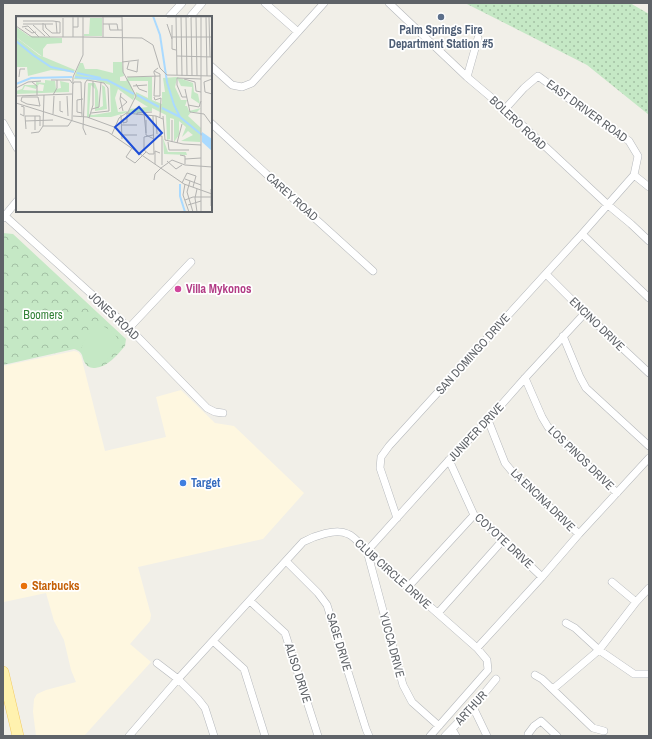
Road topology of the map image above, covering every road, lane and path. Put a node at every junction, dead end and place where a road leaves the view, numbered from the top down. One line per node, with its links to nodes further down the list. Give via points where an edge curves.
1 (182, 3): 6 (street)
2 (202, 3): 7 (street)
3 (265, 3): 8 (street)
4 (324, 3): 8 (street)
5 (389, 3): 11 (street, BOLERO ROAD)
6 (170, 16)
7 (191, 16)
8 (298, 32): 10 (street, via 252,83 242,87 232,85)
9 (478, 38): 11 (street)
10 (212, 67)
11 (467, 77): 12 (street, BOLERO ROAD)
12 (505, 109): 16 (street, EAST DRIVER ROAD, via 538,76 629,141 638,156); 19 (street, BOLERO ROAD)
13 (3, 122): 15 (street)
14 (212, 124): 24 (street, CAREY ROAD)
15 (16, 146)
16 (634, 175): 17 (street); 19 (street, SAN DOMINGO DRIVE)
17 (649, 187)
18 (16, 202): 20 (street)
19 (608, 205): 21 (street, SAN DOMINGO DRIVE); 22 (street, BOLERO ROAD)
20 (4, 217): 28 (street, JONES ROAD)
21 (582, 234): 25 (street, SAN DOMINGO DRIVE); 26 (street)
22 (649, 241)
23 (191, 262): 28 (street)
24 (373, 271)
25 (546, 274): 27 (street, ENCINO DRIVE); 39 (street, SAN DOMINGO DRIVE, via 389,446 382,457 380,468)
26 (649, 298)
27 (585, 313): 29 (street, JUNIPER DRIVE); 30 (street, ENCINO DRIVE)
28 (129, 328): 32 (street, JONES ROAD, via 207,408)
29 (563, 336): 31 (street, JUNIPER DRIVE); 34 (street, via 586,388)
30 (649, 373)
31 (525, 378): 33 (street, JUNIPER DRIVE); 37 (street, LOS PINOS DRIVE, via 548,427)
32 (223, 413)
33 (488, 420): 36 (street, JUNIPER DRIVE); 40 (street, LA ENCINA DRIVE, via 505,463)
34 (649, 446)
35 (649, 458): 37 (street)
36 (449, 460): 38 (street, COYOTE DRIVE); 39 (street, JUNIPER DRIVE)
37 (617, 493): 40 (street)
38 (474, 515): 41 (street, COYOTE DRIVE); 46 (street)
39 (397, 518): 42 (street, JUNIPER DRIVE)
40 (579, 534): 44 (street)
41 (503, 540): 44 (street, COYOTE DRIVE); 50 (street)
42 (367, 551): 43 (street, CLUB CIRCLE DRIVE, via 350,534 340,531 303,542); 46 (street, CLUB CIRCLE DRIVE); 63 (street, YUCCA DRIVE, via 403,685 412,702)
43 (286, 561): 48 (street, CLUB CIRCLE DRIVE); 71 (street, SAGE DRIVE, via 327,605)
44 (542, 577): 53 (street)
45 (612, 582): 49 (street)
46 (408, 587): 50 (street, CLUB CIRCLE DRIVE)
47 (649, 588): 49 (street)
48 (250, 601): 52 (street, CLUB CIRCLE DRIVE); 70 (street, ALISO DRIVE, via 285,633)
49 (636, 602): 54 (street)
50 (438, 613): 53 (street, CLUB CIRCLE DRIVE)
51 (566, 623): 54 (street)
52 (214, 641): 60 (street, CLUB CIRCLE DRIVE); 69 (street, via 244,669)
53 (477, 648): 63 (street, CLUB CIRCLE DRIVE, via 487,660 488,670)
54 (599, 650): 57 (street, via 634,674); 61 (street)
55 (157, 662): 60 (street)
56 (3, 672): 66 (main road)
57 (649, 674)
58 (535, 676): 61 (street)
59 (496, 678): 62 (street, ARTHUR)
60 (178, 679): 67 (street, CLUB CIRCLE DRIVE); 68 (street, via 206,708)
61 (552, 689): 65 (street, via 593,728)
62 (473, 707): 64 (street, ARTHUR); 75 (street)
63 (439, 726): 72 (street, CLUB CIRCLE DRIVE)
64 (452, 729): 73 (street, ARTHUR); 74 (street)
65 (604, 731)
66 (18, 736)
67 (129, 736)
68 (214, 736)
69 (266, 736)
70 (318, 736)
71 (369, 736)
72 (430, 736)
73 (445, 736)
74 (456, 736)
75 (487, 736)
76 (528, 736): 77 (street, via 534,726 541,721)
77 (557, 736)

